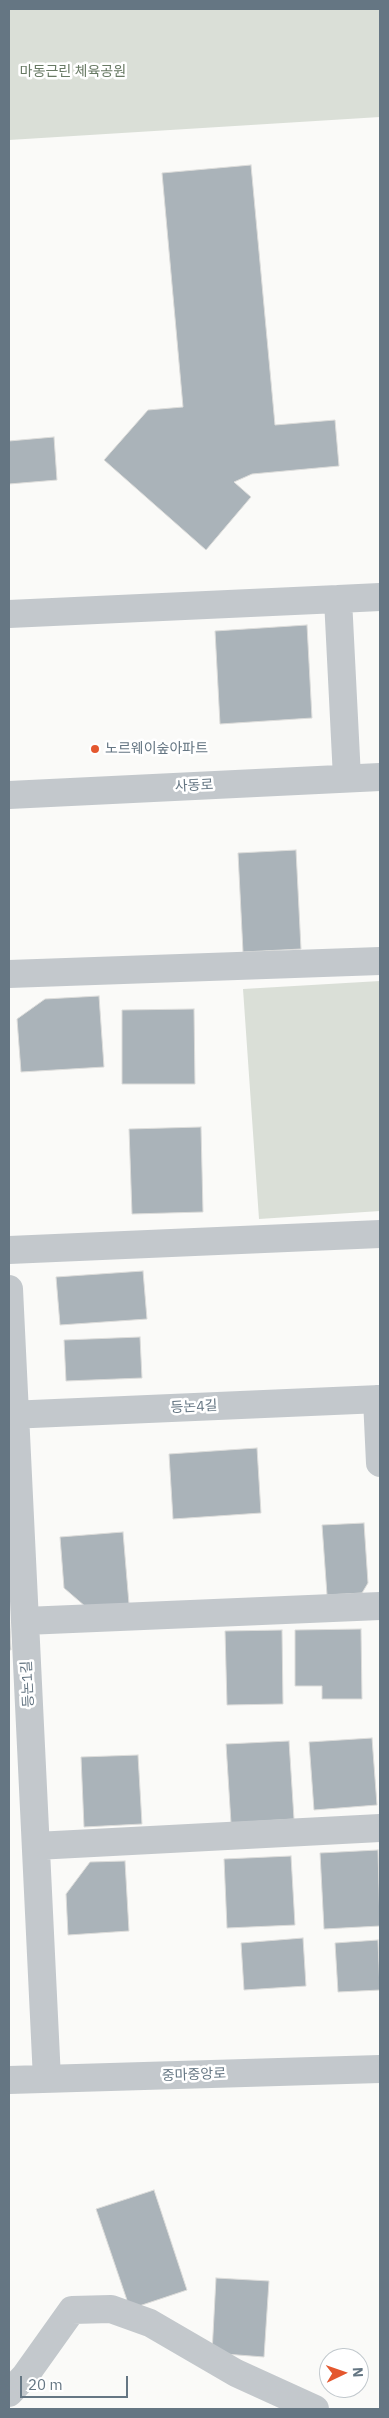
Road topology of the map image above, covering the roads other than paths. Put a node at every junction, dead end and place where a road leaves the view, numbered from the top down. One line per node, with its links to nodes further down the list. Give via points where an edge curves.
1 (380, 597): 2 (street)
2 (338, 599): 3 (street); 5 (street)
3 (9, 614)
4 (380, 777): 5 (street, 사동로)
5 (347, 778): 6 (street, 사동로)
6 (9, 795)
7 (380, 961): 8 (street)
8 (9, 974)
9 (380, 1234): 10 (street)
10 (9, 1250)
11 (9, 1289): 13 (street, 등논1길)
12 (378, 1399): 13 (street, 등논4길); 14 (street)
13 (12, 1415): 16 (street, 등논1길)
14 (380, 1463)
15 (380, 1606): 16 (street)
16 (25, 1621): 18 (street, 등논1길)
17 (380, 1828): 18 (street)
18 (36, 1846): 20 (street, 등논1길)
19 (380, 2069): 20 (street, 중마중앙로)
20 (47, 2079): 21 (street, 중마중앙로)
21 (9, 2080)
22 (9, 2393): 23 (street, via 72,2310 110,2309 150,2323 236,2373)
23 (315, 2409)

